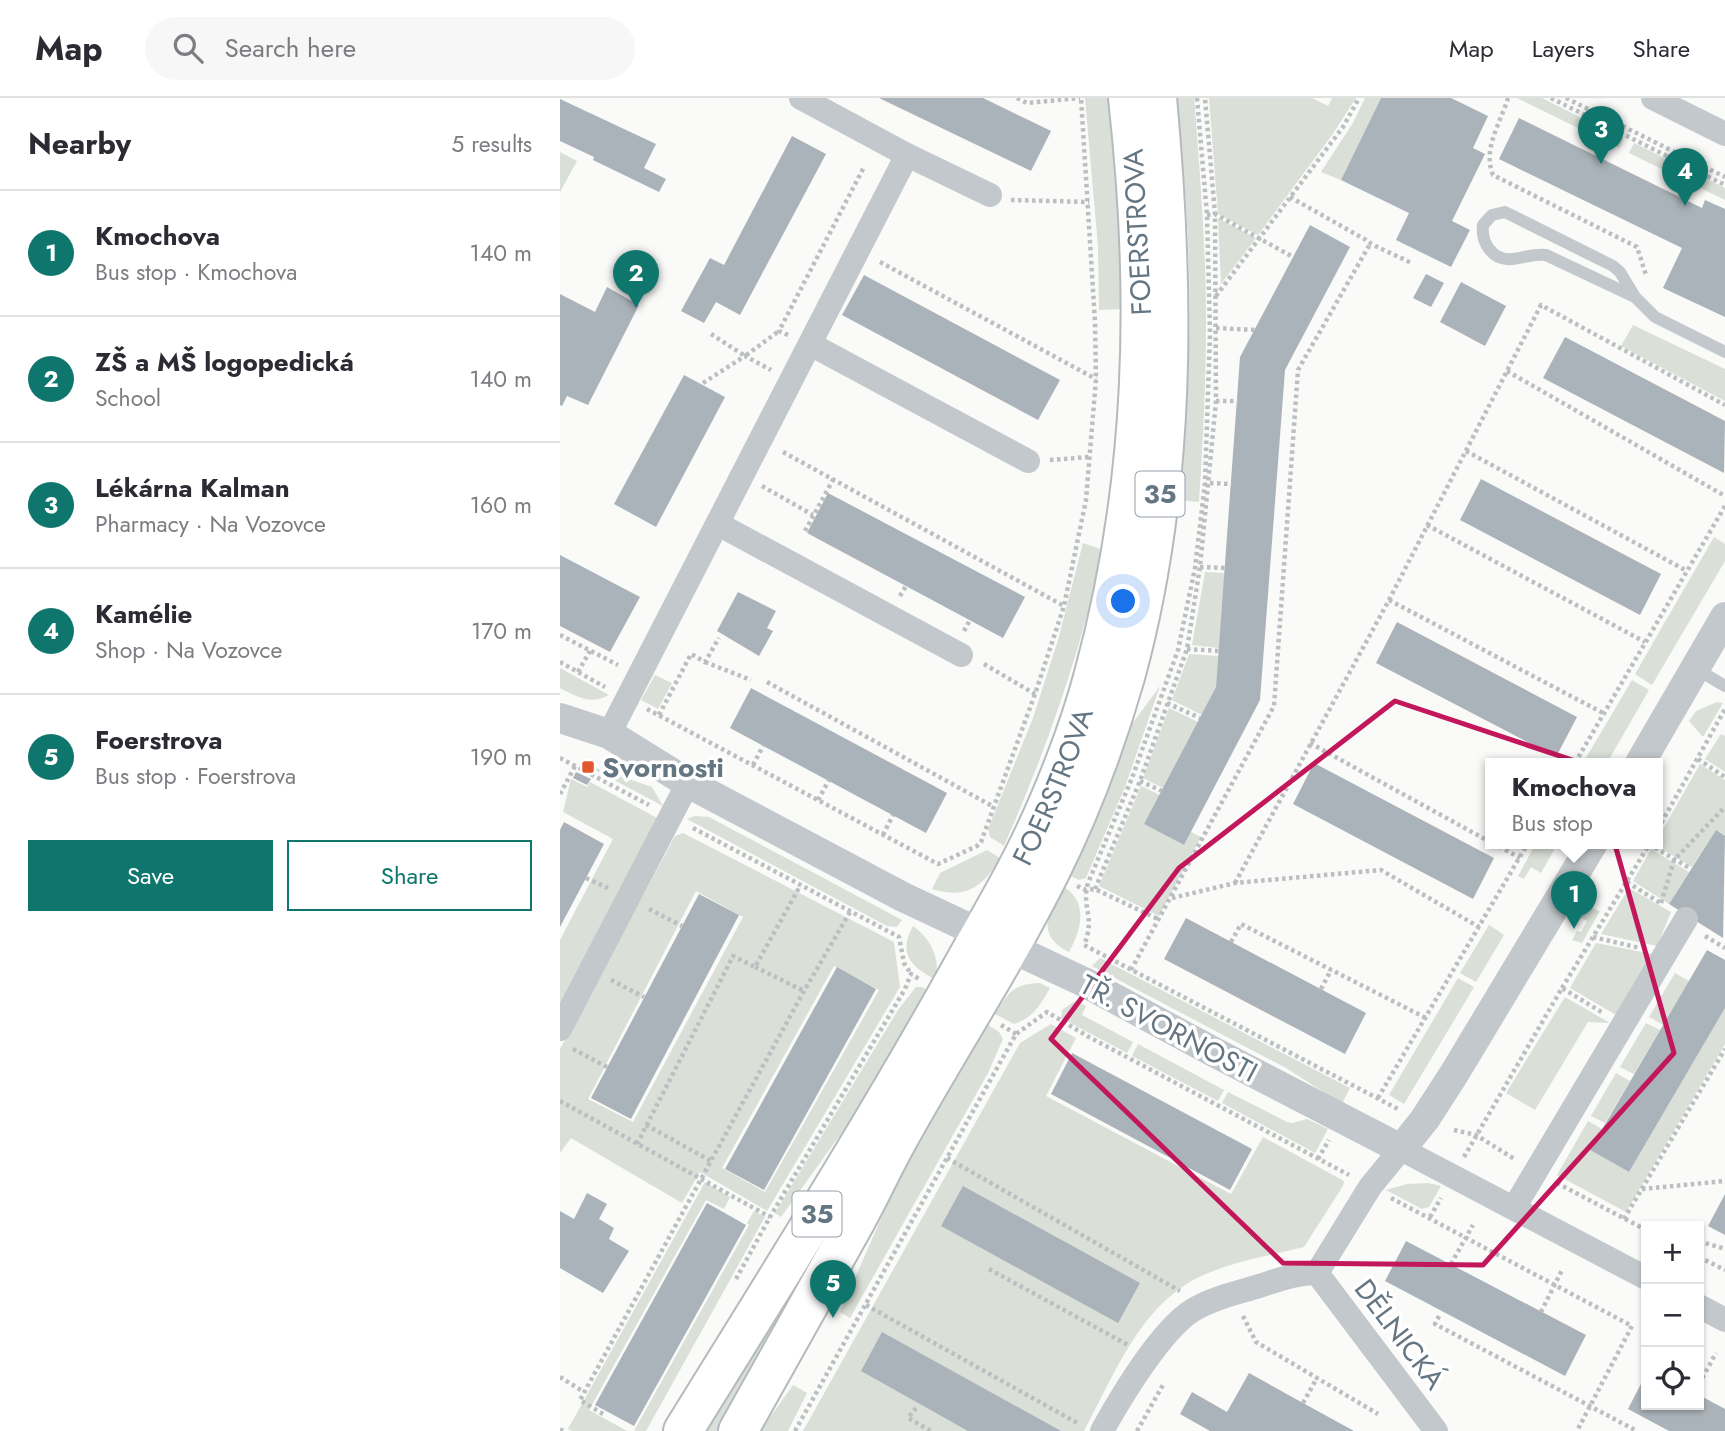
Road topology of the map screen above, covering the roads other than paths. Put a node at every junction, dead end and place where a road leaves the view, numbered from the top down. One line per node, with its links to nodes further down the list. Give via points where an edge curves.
1 (801, 98): 6 (street)
2 (1129, 98): 24 (main road, FOERSTROVA / 35, via 1142,293 1139,409 1122,550 1094,675)
3 (1157, 98): 24 (main road, FOERSTROVA / 35, via 1170,320 1163,463 1149,568 1124,681 1090,779 1050,873)
4 (1653, 98): 5 (street)
5 (1725, 134)
6 (907, 155): 7 (street); 9 (street)
7 (990, 195)
8 (1635, 297): 8 (lane, via 1613,266 1505,212 1492,215 1483,225 1485,245 1495,255 1506,259 1546,255); 10 (lane, via 1655,317)
9 (810, 344): 11 (street); 12 (street)
10 (1725, 352)
11 (1028, 461)
12 (718, 524): 14 (street); 19 (street)
13 (1725, 617): 15 (street)
14 (970, 658)
15 (1695, 668): 16 (lane); 20 (street)
16 (1725, 686)
17 (560, 696): 19 (street)
18 (560, 719): 19 (street, TŘ. SVORNOSTI)
19 (609, 734): 21 (street, TŘ. SVORNOSTI)
20 (1643, 758)
21 (688, 783): 24 (street, TŘ. SVORNOSTI); 25 (street, via 591,970)
22 (1589, 849): 26 (street, via 1454,1074)
23 (1686, 919): 27 (street)
24 (994, 940): 26 (street, TŘ. SVORNOSTI, via 1084,982); 33 (main road, FOERSTROVA / 35); 34 (main road, FOERSTROVA / 35, via 855,1223)
25 (566, 1039)
26 (1401, 1149): 27 (street, TŘ. SVORNOSTI); 28 (street, via 1368,1189)
27 (1514, 1208): 29 (street, TŘ. SVORNOSTI)
28 (1317, 1273): 32 (street, via 1220,1298 1184,1317); 35 (street, DĚLNICKÁ)
29 (1641, 1275)
30 (1704, 1309): 31 (street)
31 (1725, 1320)
32 (1091, 1428)
33 (683, 1431)
34 (738, 1431)
35 (1436, 1431)

